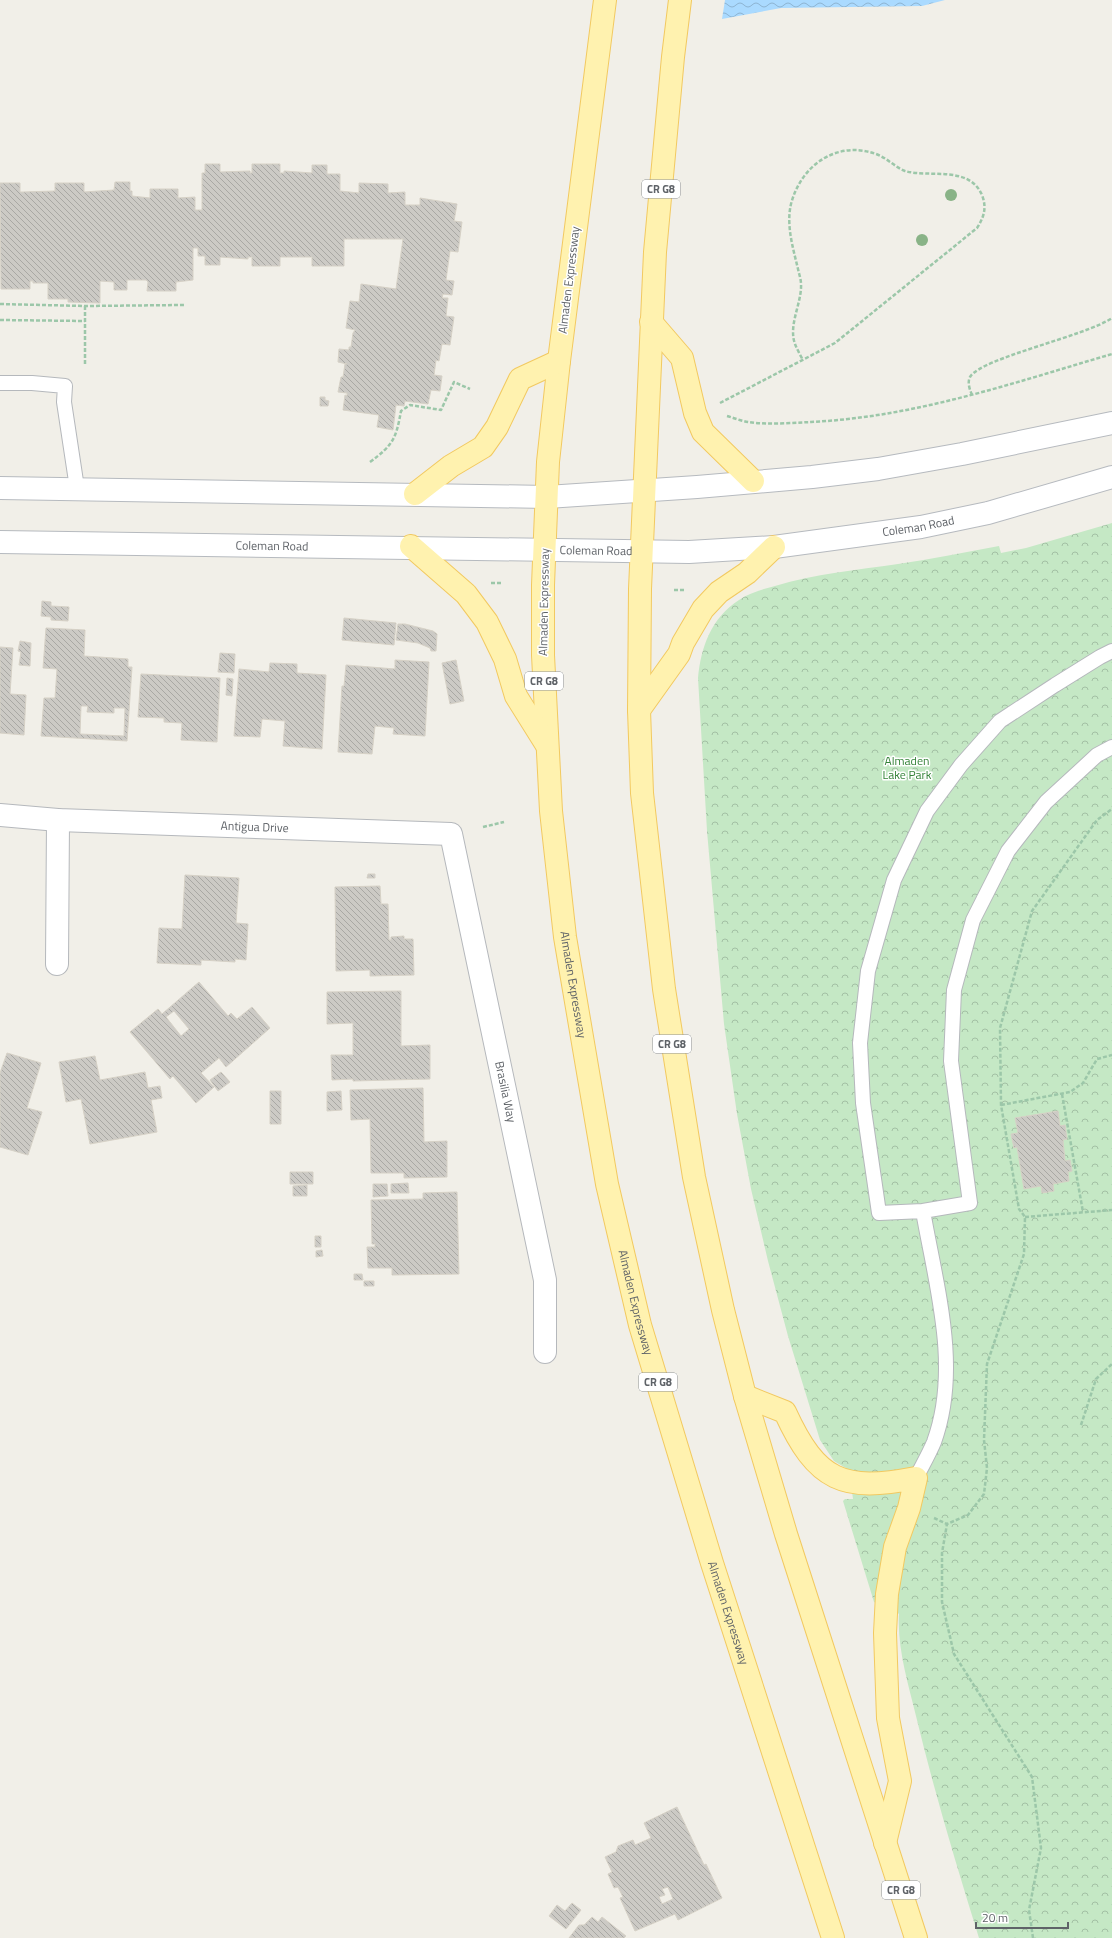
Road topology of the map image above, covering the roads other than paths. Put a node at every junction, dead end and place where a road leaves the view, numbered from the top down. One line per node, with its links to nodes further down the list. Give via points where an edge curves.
1 (605, 0): 4 (main road, Almaden Expressway / CR G8)
2 (680, 0): 3 (main road, CR G8, via 655,252)
3 (651, 322): 8 (main road, via 682,358 693,407 703,432); 11 (main road, CR G8)
4 (559, 361): 12 (main road, via 520,379 497,428 483,447 450,466); 13 (main road, Almaden Expressway / CR G8, via 548,462)
5 (0, 383): 10 (lane, via 65,386 64,402)
6 (1112, 423): 8 (street, via 878,469)
7 (1112, 477): 16 (street, Coleman Road, via 988,513 921,527)
8 (753, 481): 11 (street)
9 (0, 488): 10 (street)
10 (77, 488): 12 (street)
11 (643, 491): 13 (street); 18 (main road, CR G8)
12 (415, 494): 13 (street)
13 (547, 497): 17 (main road, Almaden Expressway / CR G8)
14 (0, 542): 15 (street, Coleman Road)
15 (411, 546): 17 (street, Coleman Road); 21 (main road, via 466,594 487,622 505,659 516,696)
16 (774, 547): 18 (street, Coleman Road, via 689,552); 20 (main road, via 747,573 719,592 703,610 679,654)
17 (545, 550): 18 (street, Coleman Road); 21 (main road, Almaden Expressway / CR G8, via 543,655)
18 (641, 551): 20 (main road, CR G8)
19 (1112, 651): 27 (lane, via 1000,721 961,765 927,811 894,880 868,972 860,1043 863,1103 879,1214)
20 (639, 710): 29 (main road, CR G8, via 642,800 675,1065 694,1177)
21 (546, 744): 32 (main road, Almaden Expressway / CR G8, via 565,937 607,1184 640,1325 712,1563)
22 (1112, 747): 27 (lane, via 1097,755 1046,802 1008,852 973,920 954,990 951,1061 970,1203)
23 (0, 816): 24 (street, Antigua Drive)
24 (58, 820): 25 (street, Antigua Drive); 26 (street)
25 (451, 834): 28 (street, Brasilia Way, via 545,1280)
26 (57, 964)
27 (923, 1211): 30 (lane, via 941,1310 946,1358 941,1417 933,1443)
28 (545, 1352)
29 (745, 1396): 30 (main road, via 785,1412 801,1445 831,1476 856,1484); 31 (main road, CR G8)
30 (916, 1478): 31 (main road, via 909,1508 895,1547 887,1594 885,1633 888,1718 900,1781)
31 (885, 1843): 33 (main road, CR G8)
32 (833, 1938)
33 (916, 1938)

